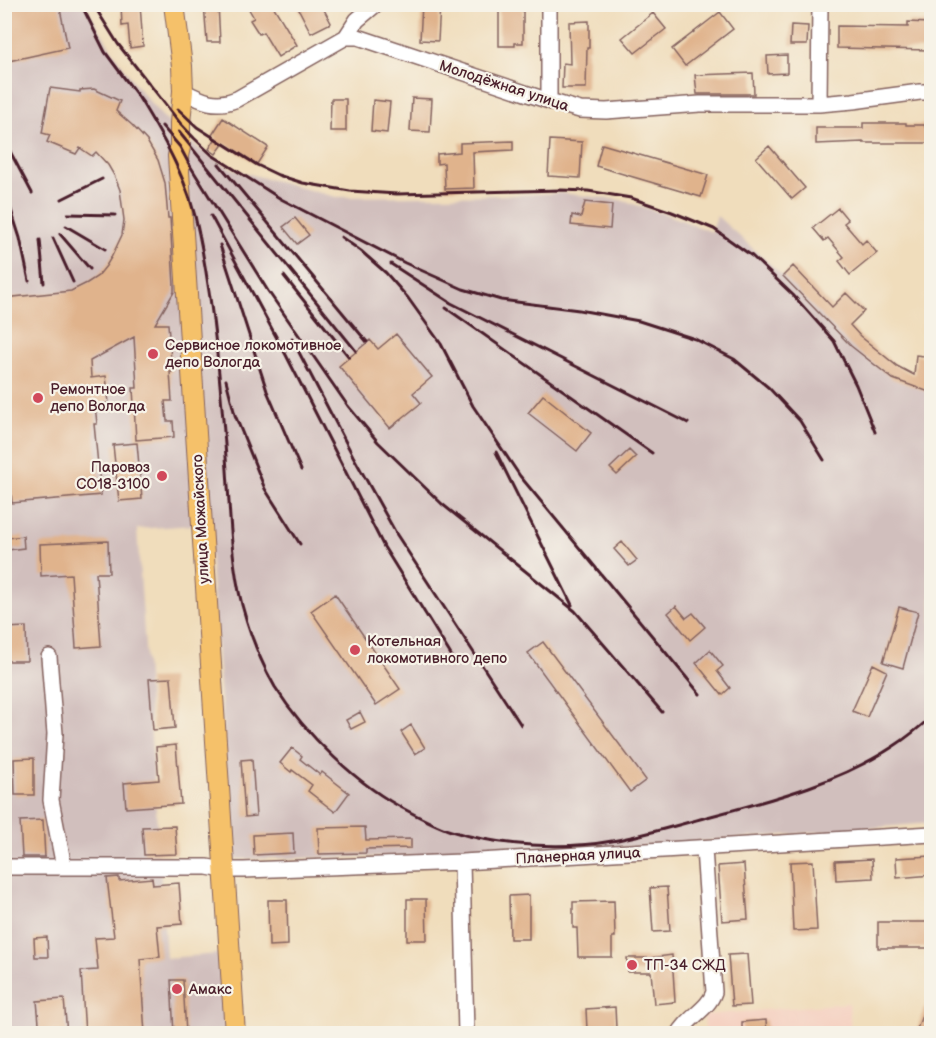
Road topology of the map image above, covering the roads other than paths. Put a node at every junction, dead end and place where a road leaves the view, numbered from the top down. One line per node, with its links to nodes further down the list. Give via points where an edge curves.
1 (174, 4): 7 (main road, улица Можайского)
2 (376, 4): 5 (street, via 357,20)
3 (549, 4): 9 (street)
4 (820, 4): 10 (street)
5 (346, 37): 7 (street, via 237,99 201,101); 9 (street, Молодёжная улица, via 357,37)
6 (932, 79): 8 (street, Молодёжная улица)
7 (183, 91): 17 (main road, улица Можайского, via 178,156)
8 (926, 92): 10 (street, Молодёжная улица)
9 (549, 101): 10 (street, Молодёжная улица, via 580,110 606,111 700,104)
10 (819, 104)
11 (49, 657): 16 (street, via 55,734 51,800)
12 (932, 834): 13 (street, Планерная улица)
13 (704, 849): 14 (street, Планерная улица); 20 (street, via 714,992)
14 (462, 862): 17 (street, Планерная улица); 19 (street)
15 (10, 867): 16 (street, Планерная улица)
16 (64, 867): 17 (street, Планерная улица)
17 (224, 870): 18 (main road, улица Можайского)
18 (235, 1034)
19 (466, 1034)
20 (679, 1034)

